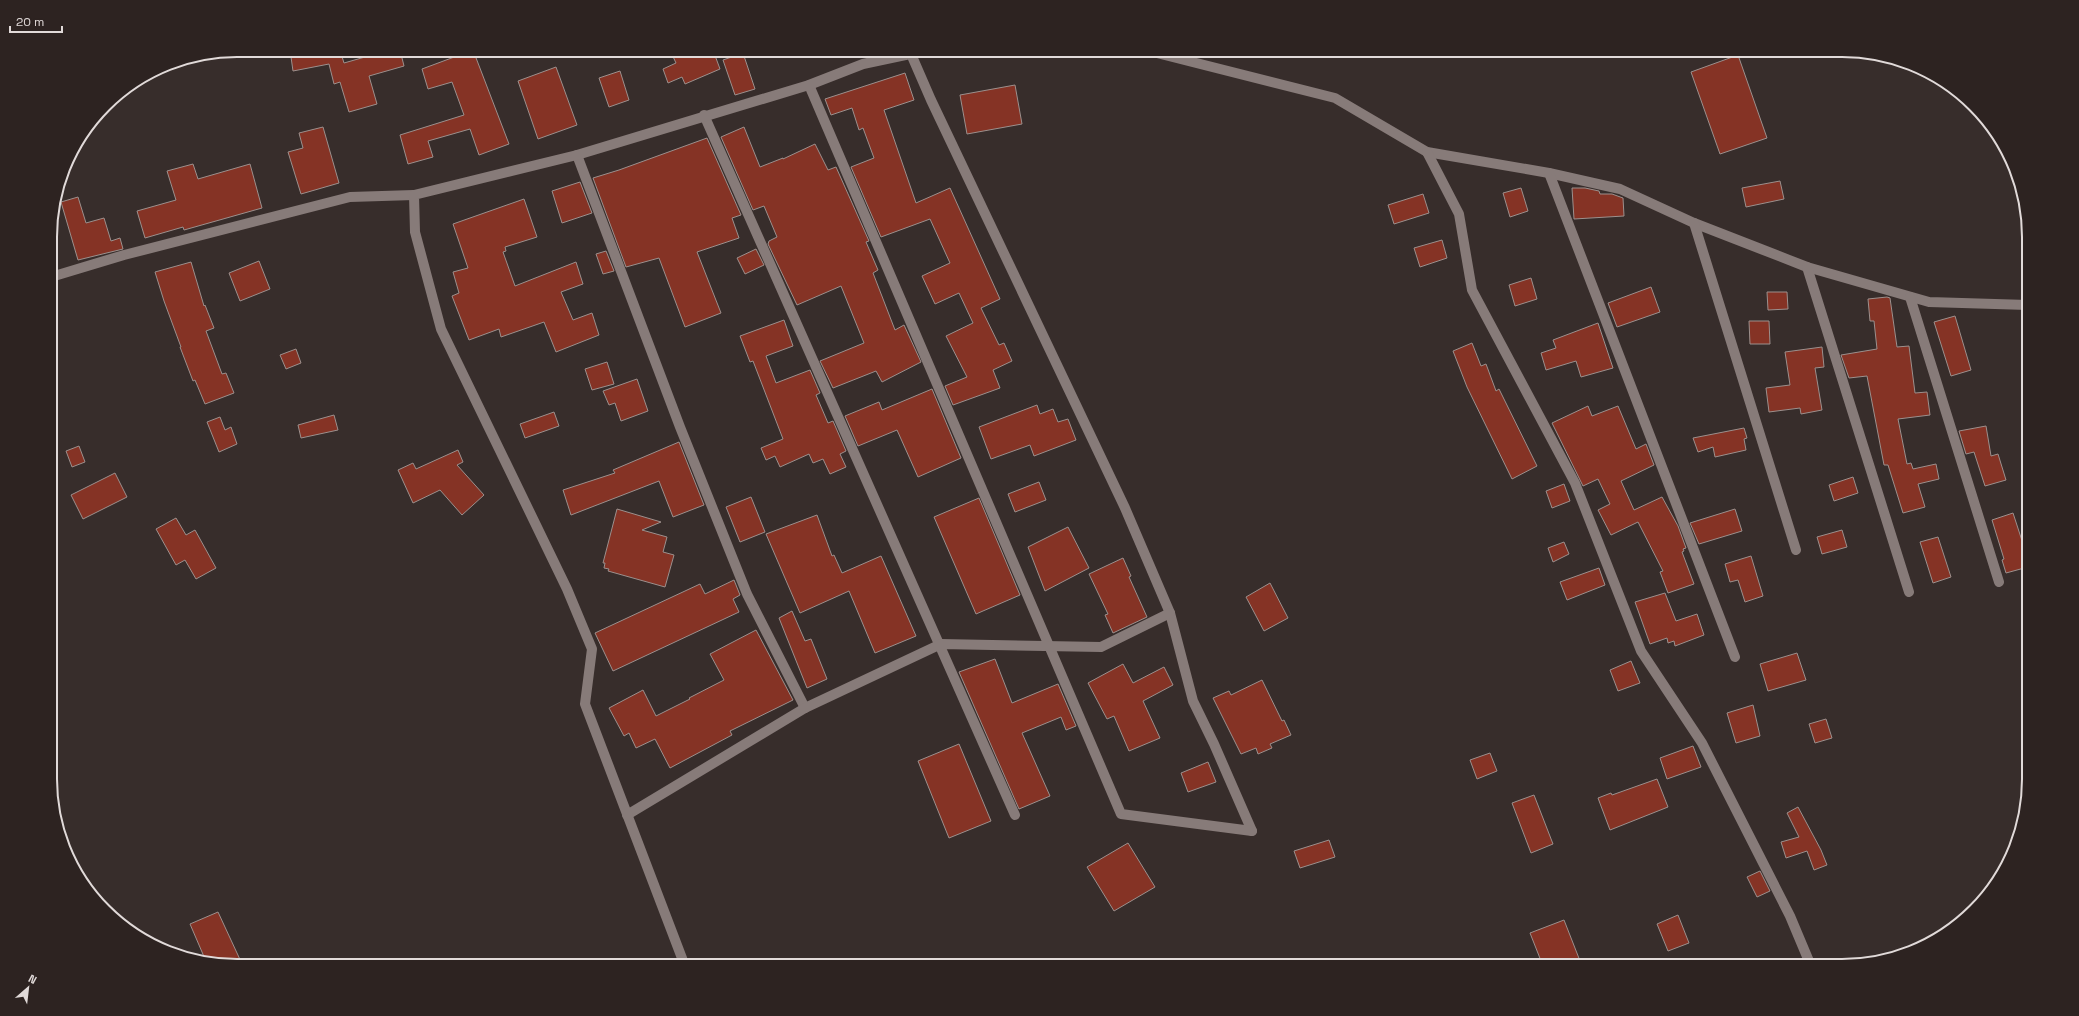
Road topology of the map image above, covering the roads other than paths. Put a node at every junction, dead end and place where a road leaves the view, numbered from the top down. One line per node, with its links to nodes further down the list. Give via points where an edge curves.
1 (897, 57): 4 (street, via 863,64)
2 (912, 57): 18 (street, via 1125,508)
3 (1173, 57): 6 (street, via 1335,98)
4 (809, 85): 5 (street); 20 (street)
5 (704, 115): 7 (street); 19 (street)
6 (1427, 152): 8 (street); 26 (street, via 1459,214 1472,290 1575,483 1642,651 1702,743 1790,916)
7 (577, 155): 9 (street); 22 (street, via 680,427 747,594)
8 (1549, 173): 10 (street, via 1620,188); 21 (street)
9 (414, 195): 12 (street, via 350,197 124,255); 23 (street, via 415,232 441,329 564,582 592,649 585,704)
10 (1694, 223): 11 (street); 15 (street)
11 (1807, 267): 13 (street); 17 (street)
12 (57, 275)
13 (1910, 296): 14 (street, via 1929,302); 16 (street)
14 (2022, 305)
15 (1796, 550)
16 (1999, 582)
17 (1909, 592)
18 (1170, 613): 20 (street, via 1101,647); 20 (street, via 1193,701 1252,831 1121,814)
19 (940, 644): 20 (street); 22 (street); 24 (street)
20 (1049, 646)
21 (1735, 657)
22 (805, 708): 23 (street)
23 (627, 815): 25 (street)
24 (1016, 815)
25 (682, 959)
26 (1808, 959)

